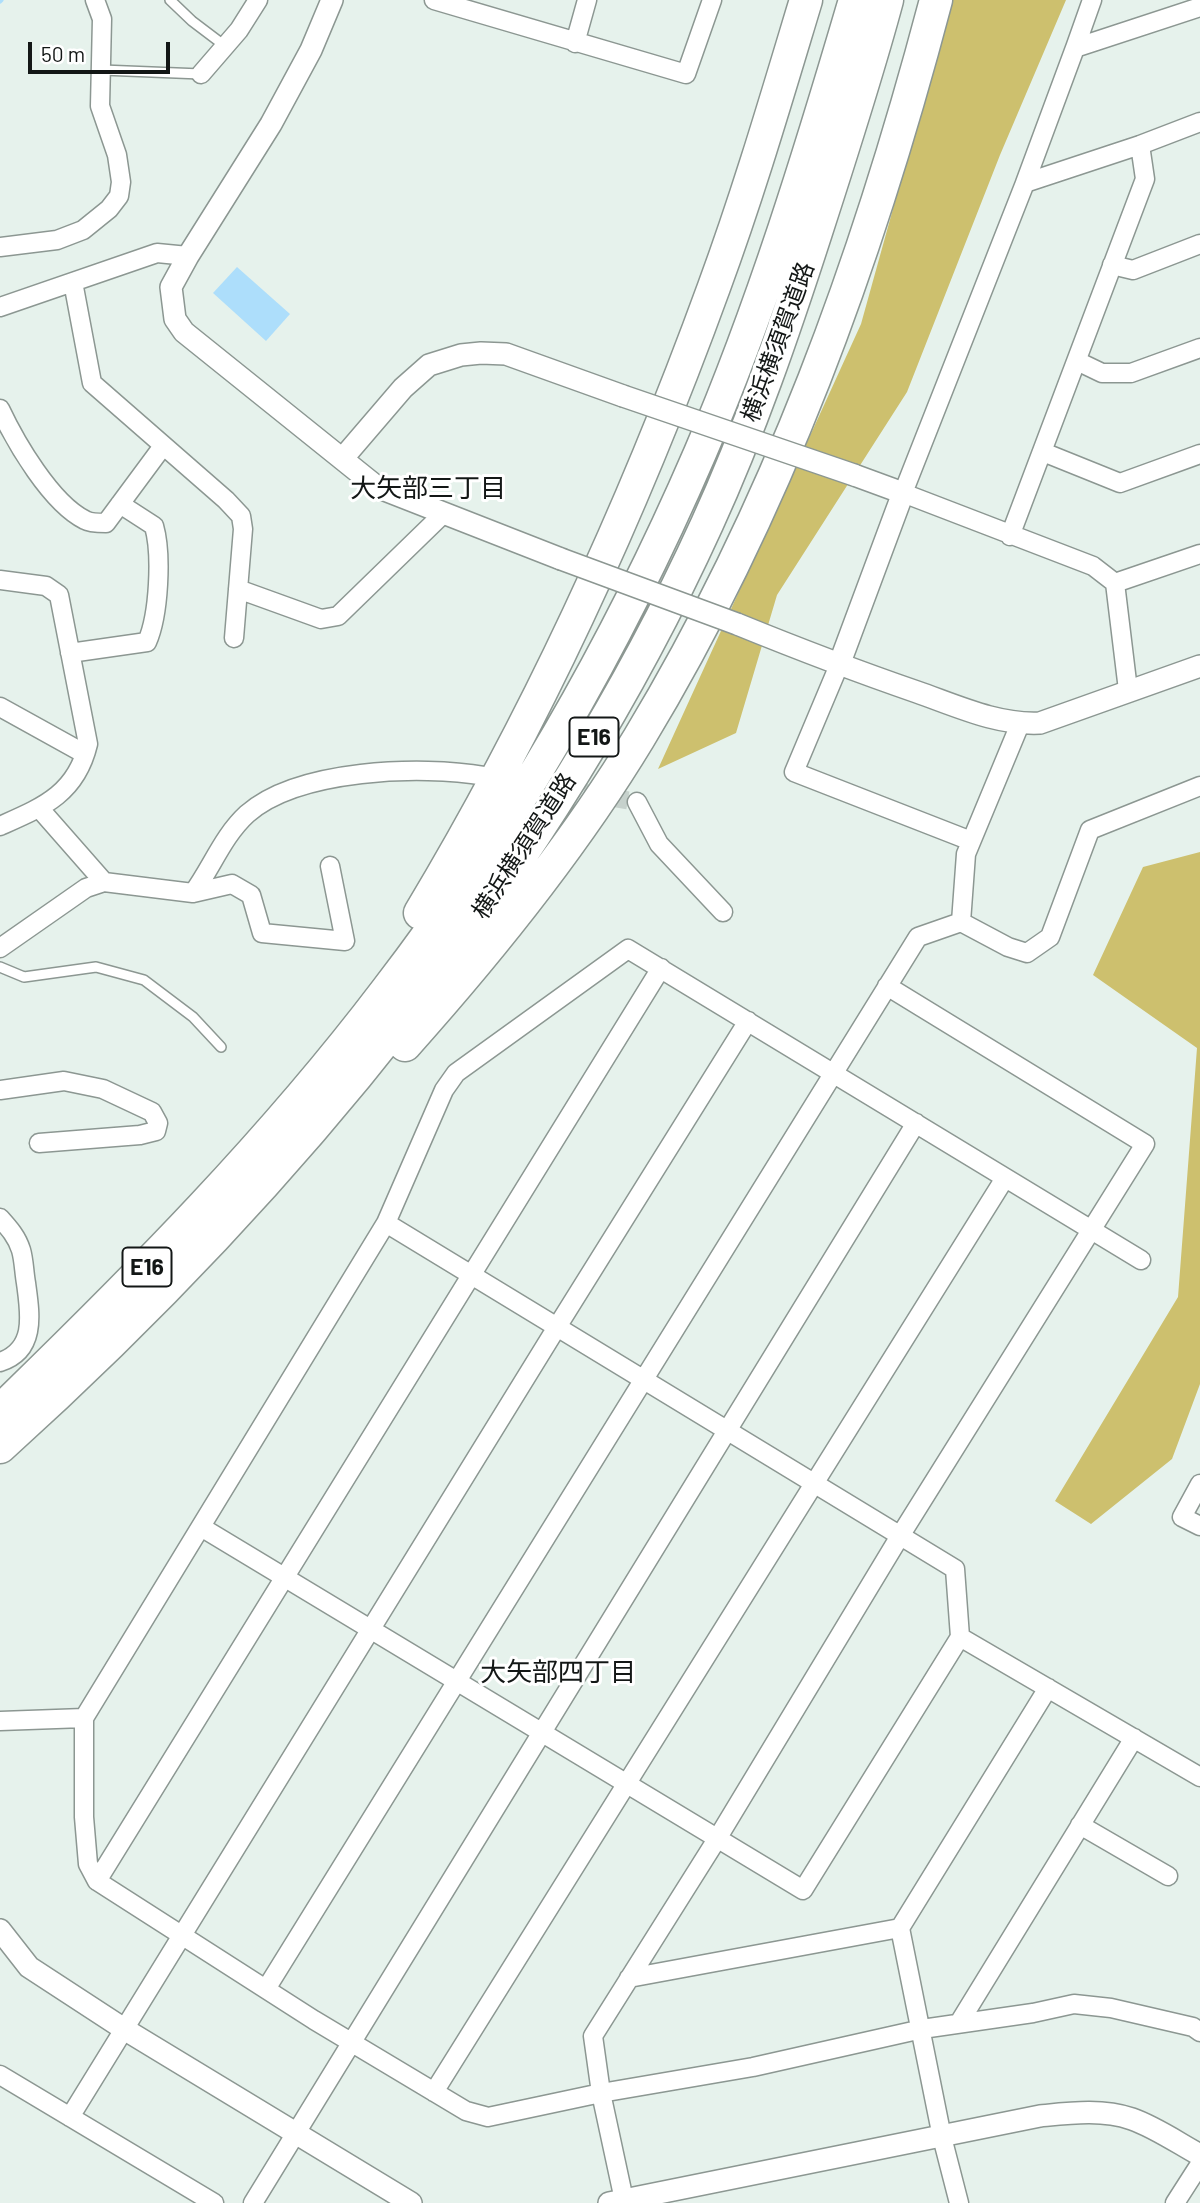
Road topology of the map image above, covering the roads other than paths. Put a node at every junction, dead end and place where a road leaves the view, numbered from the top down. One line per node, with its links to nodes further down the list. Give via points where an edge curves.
1 (95, 0): 18 (street, via 102,19)
2 (170, 0): 16 (lane)
3 (258, 0): 16 (street)
4 (332, 0): 25 (street, via 271,124)
5 (434, 0): 13 (street)
6 (587, 0): 15 (street)
7 (712, 0): 15 (street, via 686,74)
8 (806, 0): 71 (highway, via 746,195 694,341 561,654 449,865)
9 (855, 0): 71 (highway, 横浜横須賀道路 / E16, via 808,159 745,340 701,451 638,586 563,725 463,885 388,989)
10 (887, 0): 81 (highway, 横浜横須賀道路 / E16, via 788,318 736,457 655,630 599,729 519,858 368,1063 216,1236)
11 (936, 0): 81 (highway, via 867,234 817,374 746,542 639,739 506,925 275,1194 190,1282)
12 (1092, 0): 17 (street)
13 (468, 5): 15 (street)
14 (1200, 7): 17 (street)
15 (575, 43)
16 (225, 46): 19 (street)
17 (1075, 48): 22 (street)
18 (102, 70): 19 (lane); 24 (street, via 100,106 117,155 119,196 83,230 57,240)
19 (201, 74)
20 (1200, 122): 21 (street)
21 (1140, 145): 22 (street); 26 (street, via 1145,179)
22 (1025, 183): 36 (street)
23 (1200, 244): 26 (street, via 1133,270)
24 (0, 247)
25 (188, 256): 27 (street, via 157,253); 35 (street, via 171,287 175,319 184,332)
26 (1112, 265): 30 (street)
27 (73, 282): 28 (street); 32 (street, via 92,383)
28 (0, 307)
29 (1200, 348): 30 (street, via 1131,373 1102,373)
30 (1077, 361): 33 (street)
31 (0, 409): 37 (street, via 58,499 86,521 106,523)
32 (163, 446): 37 (street); 43 (street, via 241,516)
33 (1042, 452): 34 (street, via 1120,483); 39 (street)
34 (1200, 454)
35 (343, 458): 36 (street, bridge, via 429,365 461,355 506,354); 38 (street, via 377,487)
36 (903, 493): 39 (street); 46 (street)
37 (120, 504): 45 (street, via 154,526 159,543 154,625 147,642)
38 (444, 513): 43 (street, via 338,616 321,619); 46 (street, bridge)
39 (1010, 536): 42 (street, via 1093,566)
40 (1200, 554): 42 (street)
41 (0, 580): 45 (street, via 46,586 59,595)
42 (1115, 583): 48 (street)
43 (238, 589): 44 (street)
44 (234, 638)
45 (71, 653): 51 (street, via 88,744)
46 (839, 665): 50 (street); 57 (street, via 794,772)
47 (1200, 666): 48 (street)
48 (1128, 690): 50 (street, via 1040,723)
49 (0, 707): 51 (street)
50 (1020, 724): 57 (street)
51 (85, 754): 55 (street, via 66,789)
52 (485, 776): 60 (street, via 457,771 376,772 296,786 248,813 223,841)
53 (1200, 786): 62 (street, via 1090,830 1050,937 1027,953)
54 (637, 802): 61 (street, via 659,844)
55 (39, 808): 56 (street); 59 (street)
56 (0, 826)
57 (971, 841): 62 (street)
58 (330, 866): 60 (street, via 345,941 262,933 251,895 232,884)
59 (104, 882): 60 (street); 63 (street, via 86,888)
60 (193, 892)
61 (723, 912)
62 (961, 922): 66 (street, via 918,937)
63 (0, 948)
64 (0, 967): 68 (lane, via 24,978 96,967 144,980 193,1017)
65 (661, 968): 67 (street); 76 (street, via 628,949 456,1073 444,1090); 79 (street)
66 (887, 986): 69 (street); 77 (street, via 1145,1144)
67 (748, 1021): 69 (street); 80 (street)
68 (222, 1047)
69 (833, 1073): 72 (street); 83 (street)
70 (0, 1090): 73 (street, via 64,1081 103,1088 152,1112 158,1123 156,1131 140,1135)
71 (286, 1116): 84 (highway, 横浜横須賀道路 / E16)
72 (916, 1123): 74 (street); 85 (street)
73 (39, 1143)
74 (1006, 1178): 77 (street); 86 (street)
75 (0, 1219): 82 (street, via 21,1250 31,1318 27,1340)
76 (386, 1223): 79 (street); 89 (street)
77 (1091, 1230): 78 (street); 90 (street)
78 (1141, 1260)
79 (472, 1275): 80 (street); 91 (street)
80 (557, 1327): 83 (street); 92 (street)
81 (98, 1357): 84 (highway, 横浜横須賀道路 / E16)
82 (0, 1362)
83 (643, 1379): 85 (street); 94 (street)
84 (5, 1431)
85 (727, 1431): 86 (street); 98 (street)
86 (815, 1485): 90 (street); 101 (street)
87 (1200, 1485): 88 (street, via 1182,1517)
88 (1200, 1526)
89 (201, 1527): 91 (street); 96 (street)
90 (900, 1536): 93 (street, via 954,1569); 103 (street)
91 (285, 1578): 92 (street); 105 (street)
92 (371, 1630): 94 (street); 108 (street)
93 (960, 1637): 95 (street); 103 (street, via 803,1890)
94 (456, 1681): 98 (street); 110 (street)
95 (1048, 1688): 99 (street); 106 (street)
96 (84, 1718): 97 (street); 105 (street, via 85,1828 88,1864)
97 (0, 1721)
98 (541, 1733): 101 (street); 115 (street)
99 (1133, 1738): 100 (street); 102 (street)
100 (1200, 1776)
101 (628, 1785): 103 (street); 117 (street)
102 (1080, 1825): 104 (street); 111 (street)
103 (717, 1839): 109 (street)
104 (1168, 1876)
105 (97, 1881): 108 (street)
106 (900, 1928): 109 (street); 113 (street)
107 (0, 1930): 112 (street, via 29,1967)
108 (182, 1935): 110 (street); 112 (street)
109 (629, 1978): 118 (street, via 593,2036)
110 (266, 1989): 115 (street)
111 (959, 2023): 113 (street); 114 (street, via 1074,2004 1141,2015)
112 (124, 2029): 119 (street); 120 (street)
113 (922, 2029): 118 (street, via 753,2067); 121 (street)
114 (1200, 2032)
115 (351, 2043): 117 (street); 120 (street)
116 (0, 2075): 119 (street)
117 (434, 2092): 118 (street, via 466,2111 488,2117)
118 (601, 2093): 124 (street)
119 (70, 2117): 125 (street)
120 (297, 2135): 126 (street); 127 (street)
121 (942, 2137): 122 (street, via 1040,2116 1103,2112 1134,2119); 124 (street); 128 (street)
122 (1200, 2155)
123 (1200, 2164): 129 (street)
124 (616, 2202)
125 (214, 2203)
126 (253, 2203)
127 (411, 2203)
128 (959, 2203)
129 (1175, 2203)

